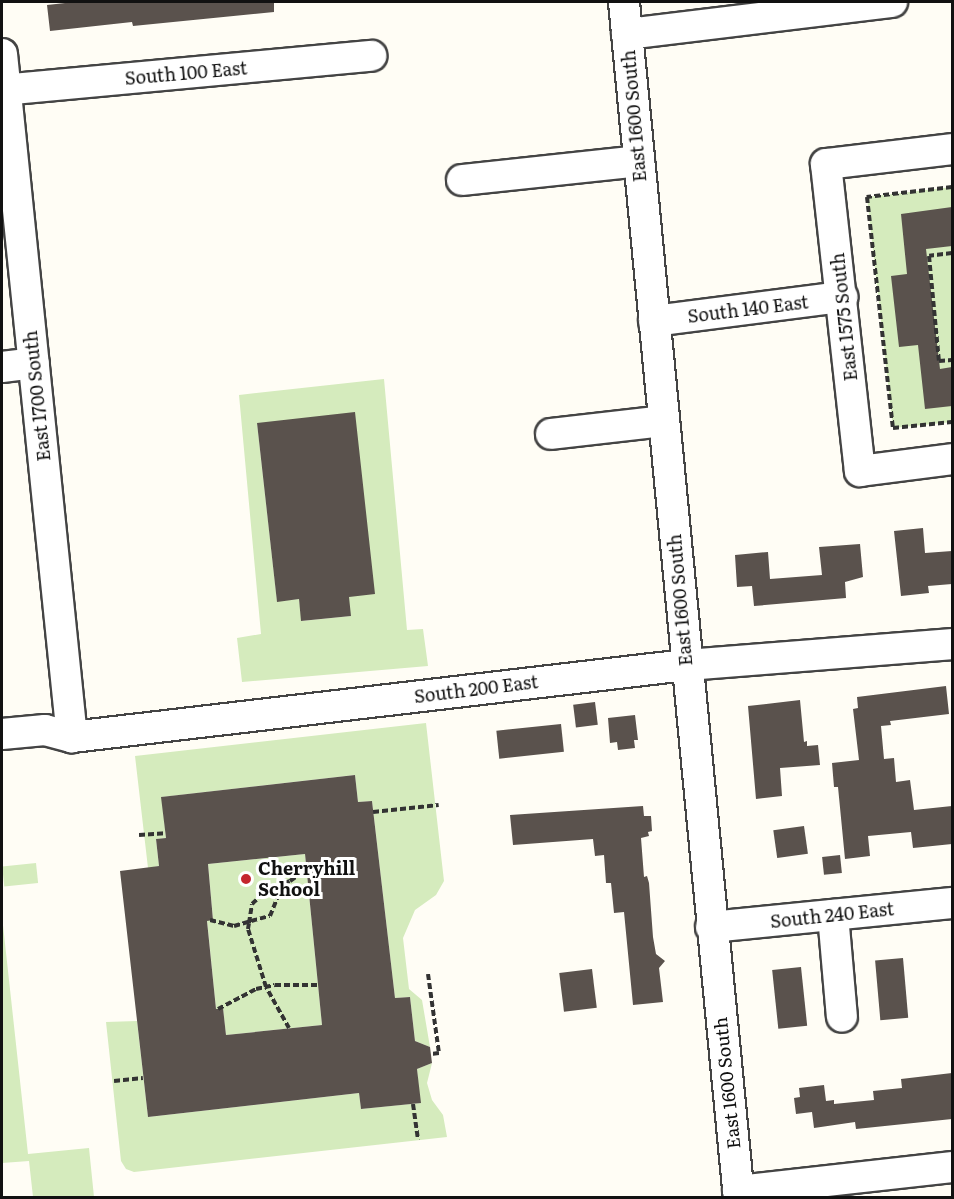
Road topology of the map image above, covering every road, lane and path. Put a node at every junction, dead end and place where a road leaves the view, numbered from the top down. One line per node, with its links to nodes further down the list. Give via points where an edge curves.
1 (624, 2): 3 (street, East 1600 South)
2 (892, 2): 3 (street)
3 (627, 34): 8 (street, East 1600 South)
4 (2, 54): 6 (street, East 1700 South)
5 (371, 57): 6 (street, South 100 East)
6 (3, 90): 15 (street, East 1700 South)
7 (952, 149): 12 (street, East 1575 South, via 826,164)
8 (639, 161): 9 (street); 13 (street, East 1600 South)
9 (462, 180)
10 (952, 187): 18 (path, via 867,196 893,428)
11 (952, 253): 14 (path, via 929,256 939,362)
12 (842, 297): 13 (street, South 140 East); 20 (street, East 1575 South, via 860,471)
13 (654, 321): 17 (street, East 1600 South)
14 (952, 360)
15 (34, 363): 16 (street); 24 (street, East 1700 South)
16 (2, 367)
17 (663, 421): 19 (street); 22 (street, East 1600 South)
18 (952, 422)
19 (551, 434)
20 (952, 459)
21 (952, 644): 22 (street, South 200 East)
22 (686, 665): 24 (street, South 200 East); 35 (street, East 1600 South)
23 (2, 734): 24 (street, South 200 East, via 45,730)
24 (72, 737)
25 (440, 805): 26 (path)
26 (373, 812)
27 (165, 833): 28 (path)
28 (139, 835)
29 (307, 869): 30 (path)
30 (283, 883): 34 (path, via 268,889 252,904); 34 (path, via 270,916)
31 (952, 903): 32 (street, South 240 East)
32 (833, 915): 35 (street, South 240 East); 40 (street)
33 (210, 920): 34 (path, via 234,926)
34 (249, 923): 38 (path)
35 (711, 927): 48 (street, East 1600 South)
36 (428, 975): 42 (path, via 439,1053)
37 (318, 985): 38 (path)
38 (266, 987): 39 (path); 41 (path)
39 (218, 1009)
40 (842, 1017)
41 (289, 1029)
42 (431, 1054)
43 (143, 1078): 44 (path)
44 (114, 1081)
45 (413, 1104): 46 (path)
46 (418, 1140)
47 (952, 1167): 48 (street)
48 (738, 1194)

